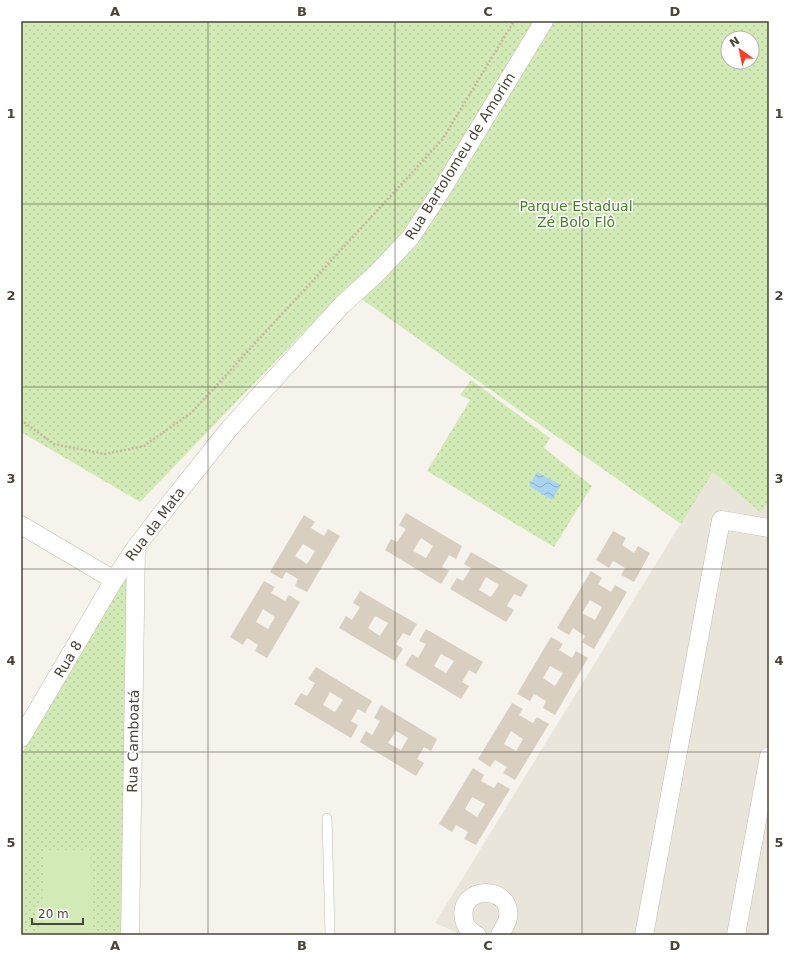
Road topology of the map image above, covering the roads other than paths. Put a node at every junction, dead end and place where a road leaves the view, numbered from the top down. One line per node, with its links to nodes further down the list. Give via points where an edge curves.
1 (544, 21): 2 (street, Rua Bartolomeu de Amorim, via 410,238 342,305)
2 (266, 386): 5 (street, Rua da Mata)
3 (21, 525): 6 (street)
4 (769, 528): 14 (street, via 721,520)
5 (136, 548): 6 (street, Rua da Mata); 10 (street, Rua Camboatá)
6 (114, 580): 7 (street, Rua 8)
7 (21, 738)
8 (769, 756): 15 (street)
9 (327, 818): 11 (lane)
10 (130, 935)
11 (330, 935)
12 (476, 935): 13 (street, via 465,923 464,910 471,898 484,892 495,894 507,906 508,918)
13 (500, 935)
14 (644, 935)
15 (736, 935)

